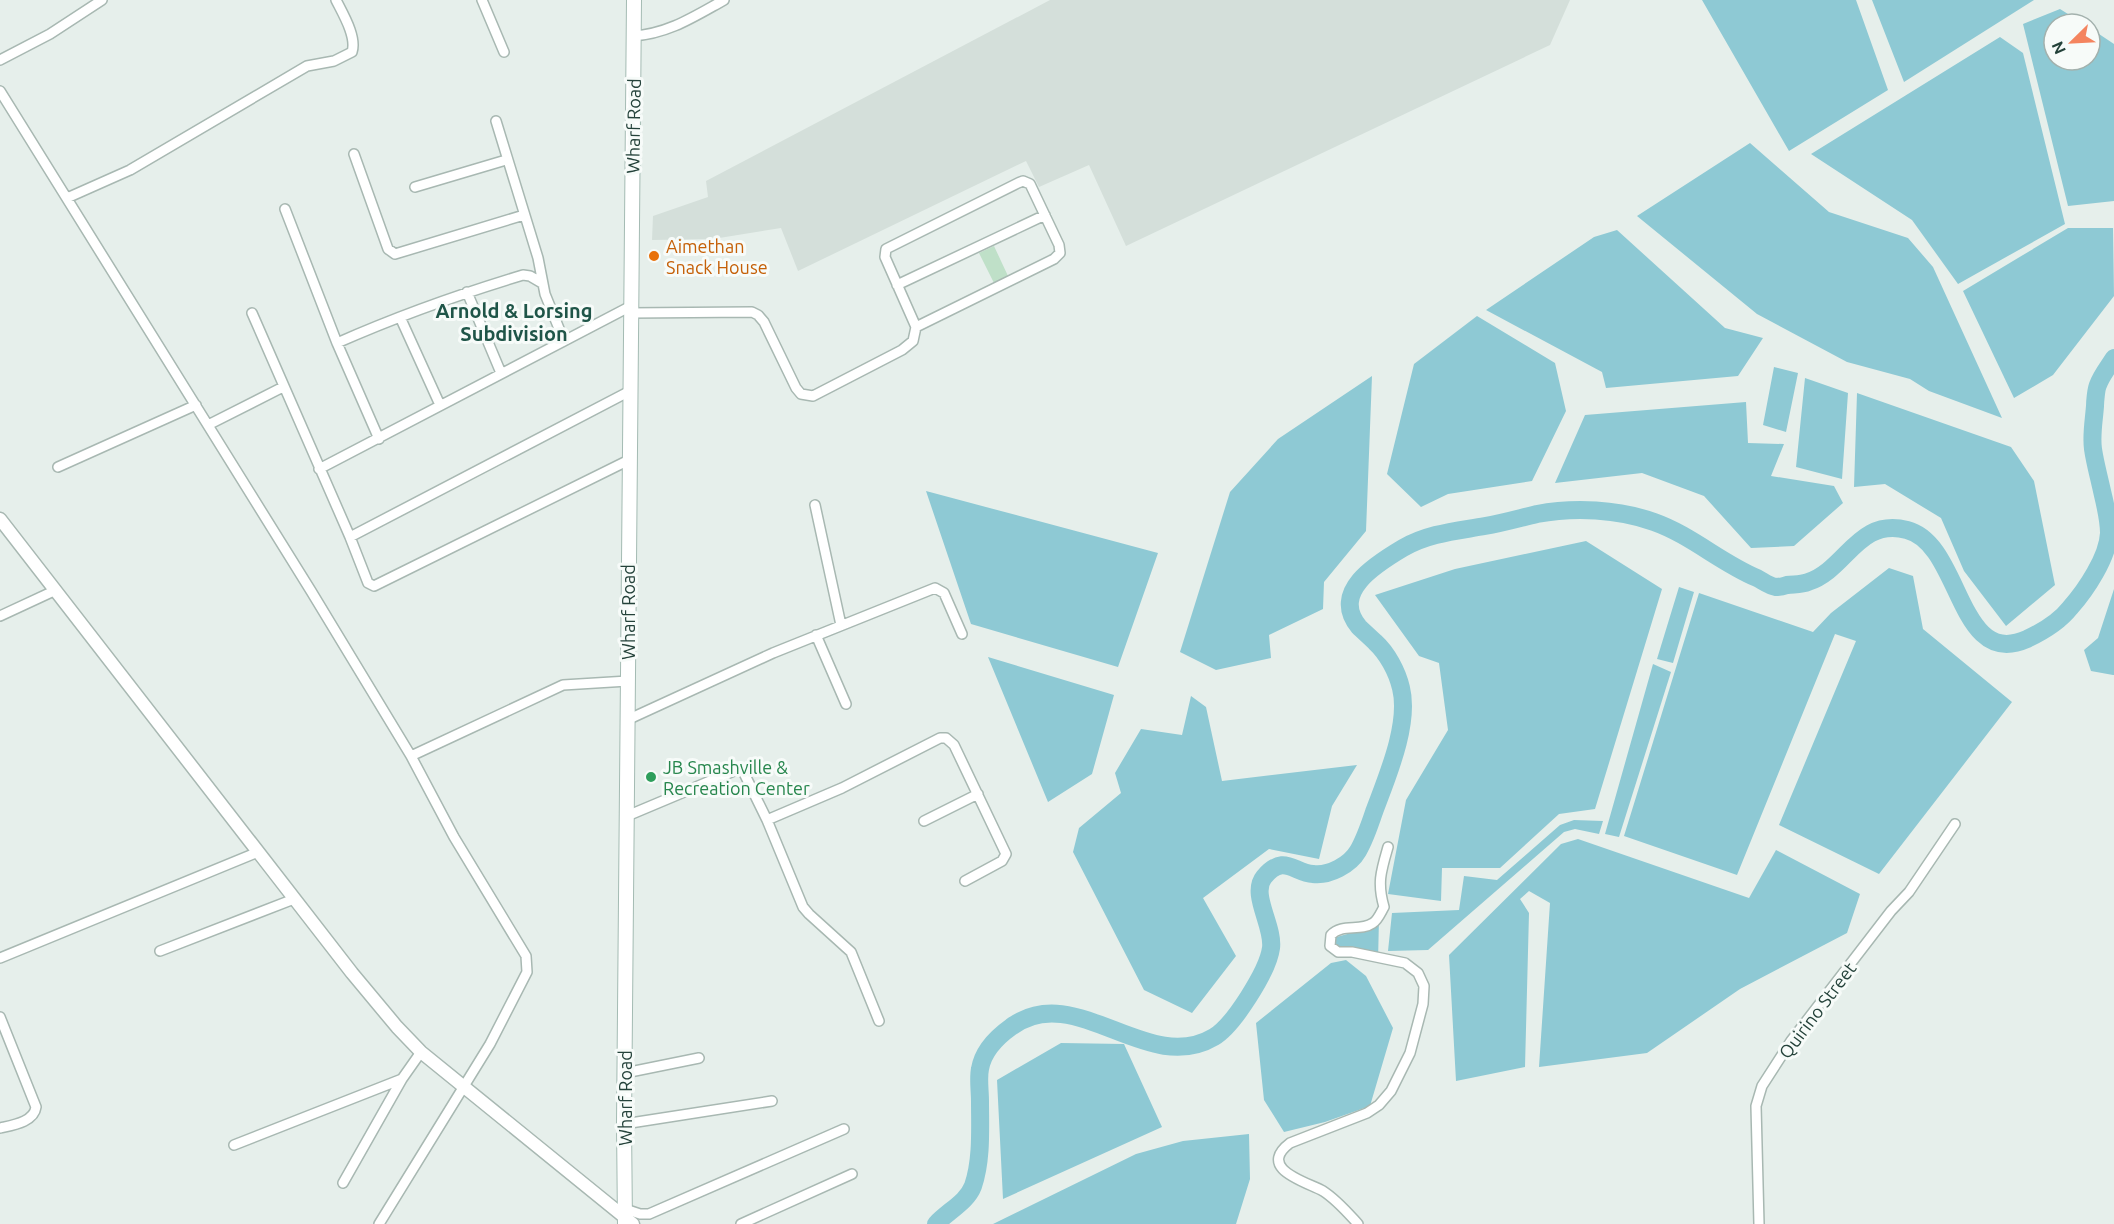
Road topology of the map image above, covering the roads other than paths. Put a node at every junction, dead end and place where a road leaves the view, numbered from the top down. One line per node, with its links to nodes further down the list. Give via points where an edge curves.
1 (102, 0): 8 (street)
2 (336, 0): 14 (street, via 350,33 352,52 334,61 307,66 130,170)
3 (482, 0): 7 (street)
4 (634, 0): 6 (main road, Wharf Road)
5 (724, 0): 6 (street, via 669,30)
6 (633, 36): 21 (main road, Wharf Road)
7 (504, 52)
8 (0, 60)
9 (0, 91): 14 (street)
10 (496, 121): 12 (street)
11 (354, 154): 16 (street, via 388,249 395,254)
12 (506, 160): 13 (street); 16 (street)
13 (415, 187)
14 (67, 198): 30 (street)
15 (285, 209): 26 (street)
16 (524, 215): 18 (street)
17 (1046, 215): 19 (street); 19 (street, via 1030,184 1018,183 886,249 885,257); 24 (street, via 1060,249 1058,256)
18 (542, 283): 20 (street, via 524,276); 25 (street)
19 (897, 285): 24 (street)
20 (468, 292): 23 (street); 27 (street)
21 (631, 309): 24 (street, via 752,312 764,322 796,388 806,396 813,396 902,350 914,341); 25 (street); 29 (main road, Wharf Road)
22 (252, 313): 28 (street)
23 (400, 317): 26 (street); 31 (street)
24 (916, 327)
25 (564, 341): 27 (street)
26 (337, 343): 33 (street)
27 (501, 373): 31 (street)
28 (283, 387): 32 (street); 36 (street)
29 (630, 391): 34 (main road, Wharf Road); 39 (street)
30 (196, 405): 32 (street); 35 (street)
31 (440, 405): 33 (street)
32 (208, 425): 48 (street)
33 (379, 439): 36 (street)
34 (629, 460): 39 (street, via 374,586 368,583); 45 (main road, Wharf Road)
35 (58, 466)
36 (319, 469): 39 (street)
37 (815, 505): 42 (street)
38 (0, 519): 40 (street)
39 (350, 537)
40 (56, 590): 41 (street); 55 (street)
41 (0, 616)
42 (842, 625): 43 (street, via 939,588); 44 (street)
43 (962, 634)
44 (816, 635): 46 (street); 47 (street)
45 (628, 681): 47 (main road, Wharf Road); 48 (street, via 562,685)
46 (846, 704)
47 (627, 720): 50 (main road, Wharf Road)
48 (411, 756): 66 (street, via 454,837 523,948 528,964)
49 (978, 794): 51 (street, via 954,745 940,738 842,788); 52 (street); 56 (street, via 1006,854 1002,861)
50 (627, 816): 51 (street, via 740,770); 64 (main road, Wharf Road)
51 (767, 820): 61 (street, via 803,907 851,952)
52 (924, 821)
53 (1955, 824): 78 (street, Quirino Street, via 1908,892 1791,1041 1762,1086 1755,1106)
54 (1388, 847): 77 (street, via 1379,879 1384,907 1372,923 1335,931 1330,946 1338,952 1405,963 1418,973 1424,986 1423,1004 1410,1053 1379,1105 1290,1143 1279,1158 1286,1172 1338,1202)
55 (258, 852): 57 (street); 59 (street)
56 (965, 881)
57 (294, 898): 58 (street); 62 (street)
58 (160, 951)
59 (0, 958)
60 (0, 1017): 69 (street, via 36,1107 29,1119)
61 (879, 1021)
62 (421, 1052): 65 (street); 66 (street)
63 (699, 1058): 64 (street)
64 (625, 1073): 68 (main road, Wharf Road)
65 (402, 1079): 71 (street); 73 (street)
66 (465, 1086): 74 (street); 75 (street)
67 (772, 1101): 68 (street)
68 (624, 1124): 74 (main road, Wharf Road)
69 (0, 1128)
70 (844, 1130): 74 (street, via 649,1214)
71 (234, 1145)
72 (852, 1174): 76 (street)
73 (343, 1183)
74 (627, 1219)
75 (380, 1224)
76 (741, 1224)
77 (1358, 1224)
78 (1759, 1224)

